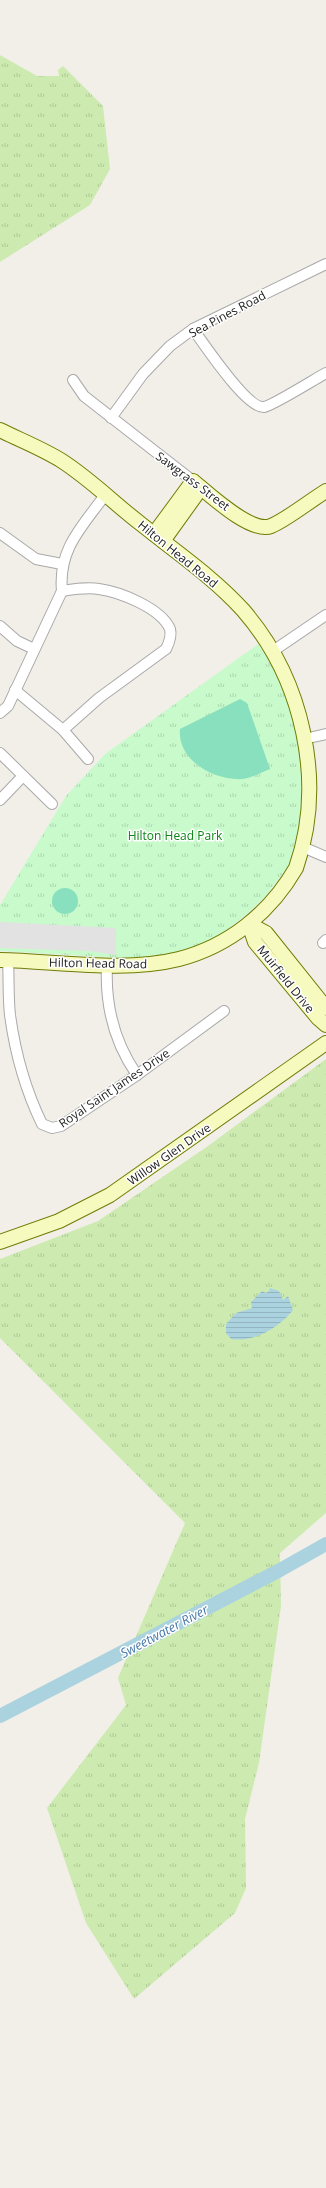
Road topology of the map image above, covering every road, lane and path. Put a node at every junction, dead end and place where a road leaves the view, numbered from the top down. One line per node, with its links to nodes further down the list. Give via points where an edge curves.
1 (326, 264): 2 (street, Sea Pines Road)
2 (193, 329): 3 (street, via 226,374 256,406 268,406); 5 (street, Sea Pines Road, via 170,346 143,374)
3 (326, 373)
4 (73, 380): 5 (street, Sawgrass Street, via 84,396)
5 (111, 418): 7 (street, Sawgrass Street)
6 (0, 430): 9 (street, Hilton Head Road, via 62,461)
7 (197, 484): 8 (street, Sawgrass Street, via 248,523 260,527 271,526); 11 (street)
8 (326, 491)
9 (105, 495): 11 (street, Hilton Head Road); 12 (street, via 68,545)
10 (0, 533): 12 (street, via 36,558)
11 (158, 537): 17 (street, Hilton Head Road, via 208,576 243,611)
12 (62, 564): 13 (street)
13 (62, 591): 16 (street); 20 (street, via 100,589 139,602 166,622 171,639 166,649 99,698)
14 (326, 615): 17 (street)
15 (0, 626): 16 (street, via 17,641)
16 (34, 649): 18 (street)
17 (273, 651): 21 (street, Hilton Head Road)
18 (14, 690): 19 (street, via 8,706); 20 (street)
19 (0, 713)
20 (63, 730): 23 (street)
21 (319, 736): 27 (street, Hilton Head Road, via 317,800)
22 (0, 753): 24 (street)
23 (88, 760)
24 (22, 776): 25 (street); 26 (street)
25 (0, 800)
26 (52, 804)
27 (305, 848): 28 (street); 29 (street, Hilton Head Road, via 282,889)
28 (326, 857)
29 (249, 924): 31 (street, Hilton Head Road, via 224,942 184,958 152,964); 32 (street, Muirfield Drive, via 266,933); 34 (street, Muirfield Drive, via 255,942)
30 (4, 960): 31 (street, Hilton Head Road); 36 (street, Royal Saint James Drive, via 10,1015 30,1100 42,1124 52,1128 61,1126)
31 (107, 964): 36 (street, via 112,1024 126,1060)
32 (326, 1008)
33 (224, 1011): 36 (street, Royal Saint James Drive)
34 (326, 1025)
35 (326, 1043): 37 (street, Willow Glen Drive, via 110,1194 59,1221)
36 (137, 1075)
37 (0, 1242)

